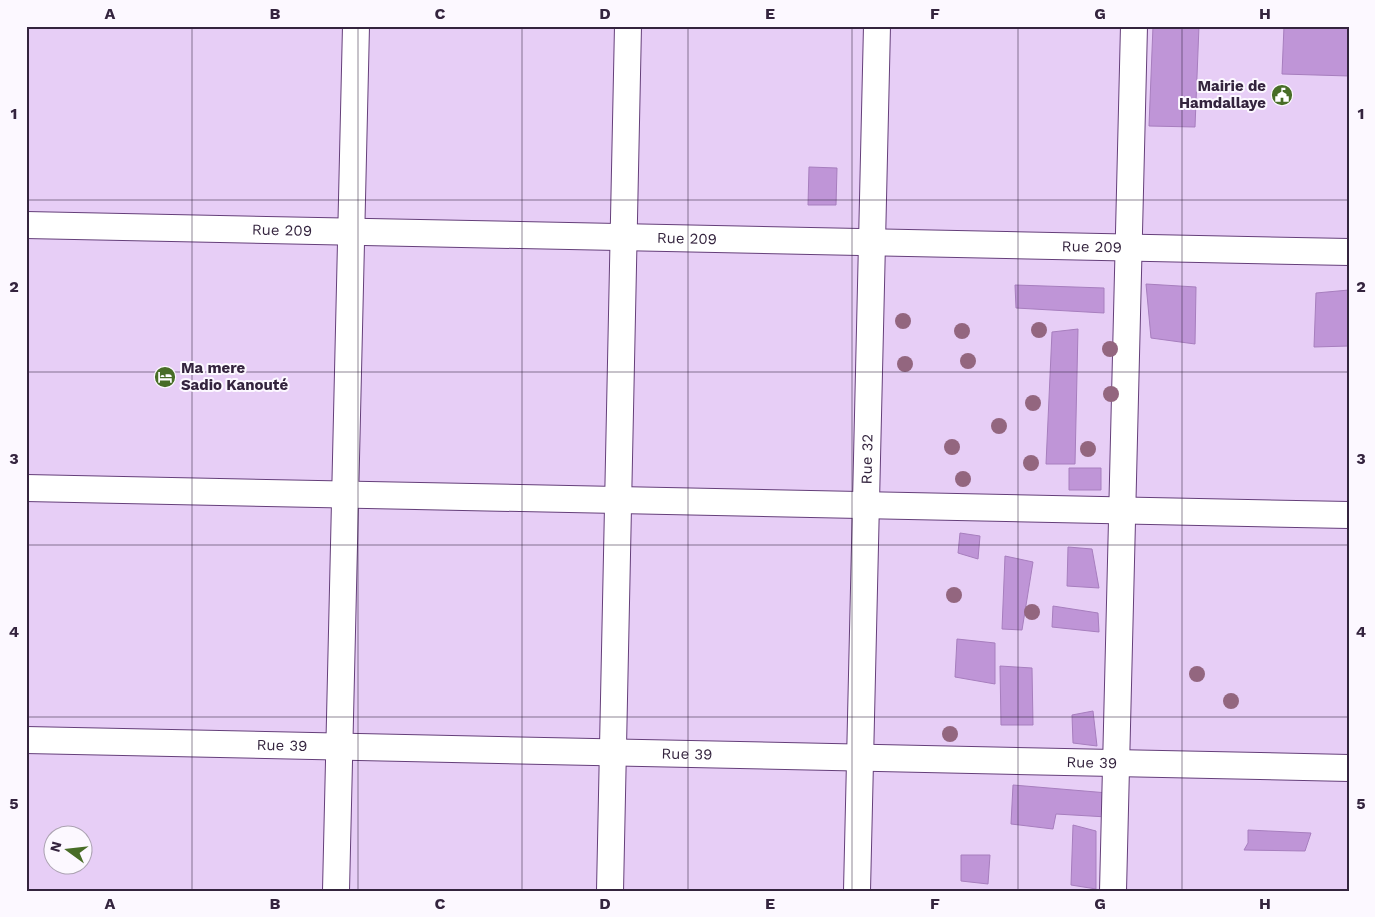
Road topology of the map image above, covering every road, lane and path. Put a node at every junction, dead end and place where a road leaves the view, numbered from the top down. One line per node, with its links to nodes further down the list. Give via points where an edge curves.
1 (356, 26): 6 (street)
2 (628, 26): 7 (street)
3 (877, 26): 8 (street, Rue 32)
4 (1134, 26): 9 (street)
5 (26, 225): 6 (street, Rue 209)
6 (351, 232): 7 (street, Rue 209); 12 (street)
7 (623, 238): 8 (street, Rue 209); 13 (street)
8 (872, 242): 9 (street, Rue 209); 14 (street, Rue 32)
9 (1128, 248): 10 (street, Rue 209); 15 (street)
10 (1349, 252)
11 (26, 488): 12 (street)
12 (345, 494): 13 (street); 18 (street)
13 (618, 500): 14 (street); 19 (street)
14 (866, 505): 15 (street); 20 (street, Rue 32)
15 (1122, 510): 16 (street); 21 (street)
16 (1349, 514)
17 (26, 740): 18 (street, Rue 39)
18 (339, 747): 19 (street, Rue 39); 23 (street)
19 (613, 752): 20 (street, Rue 39); 24 (street)
20 (860, 758): 21 (street, Rue 39); 25 (street, Rue 32)
21 (1116, 763): 22 (street, Rue 39); 26 (street)
22 (1349, 768)
23 (336, 891)
24 (610, 891)
25 (857, 891)
26 (1113, 891)

